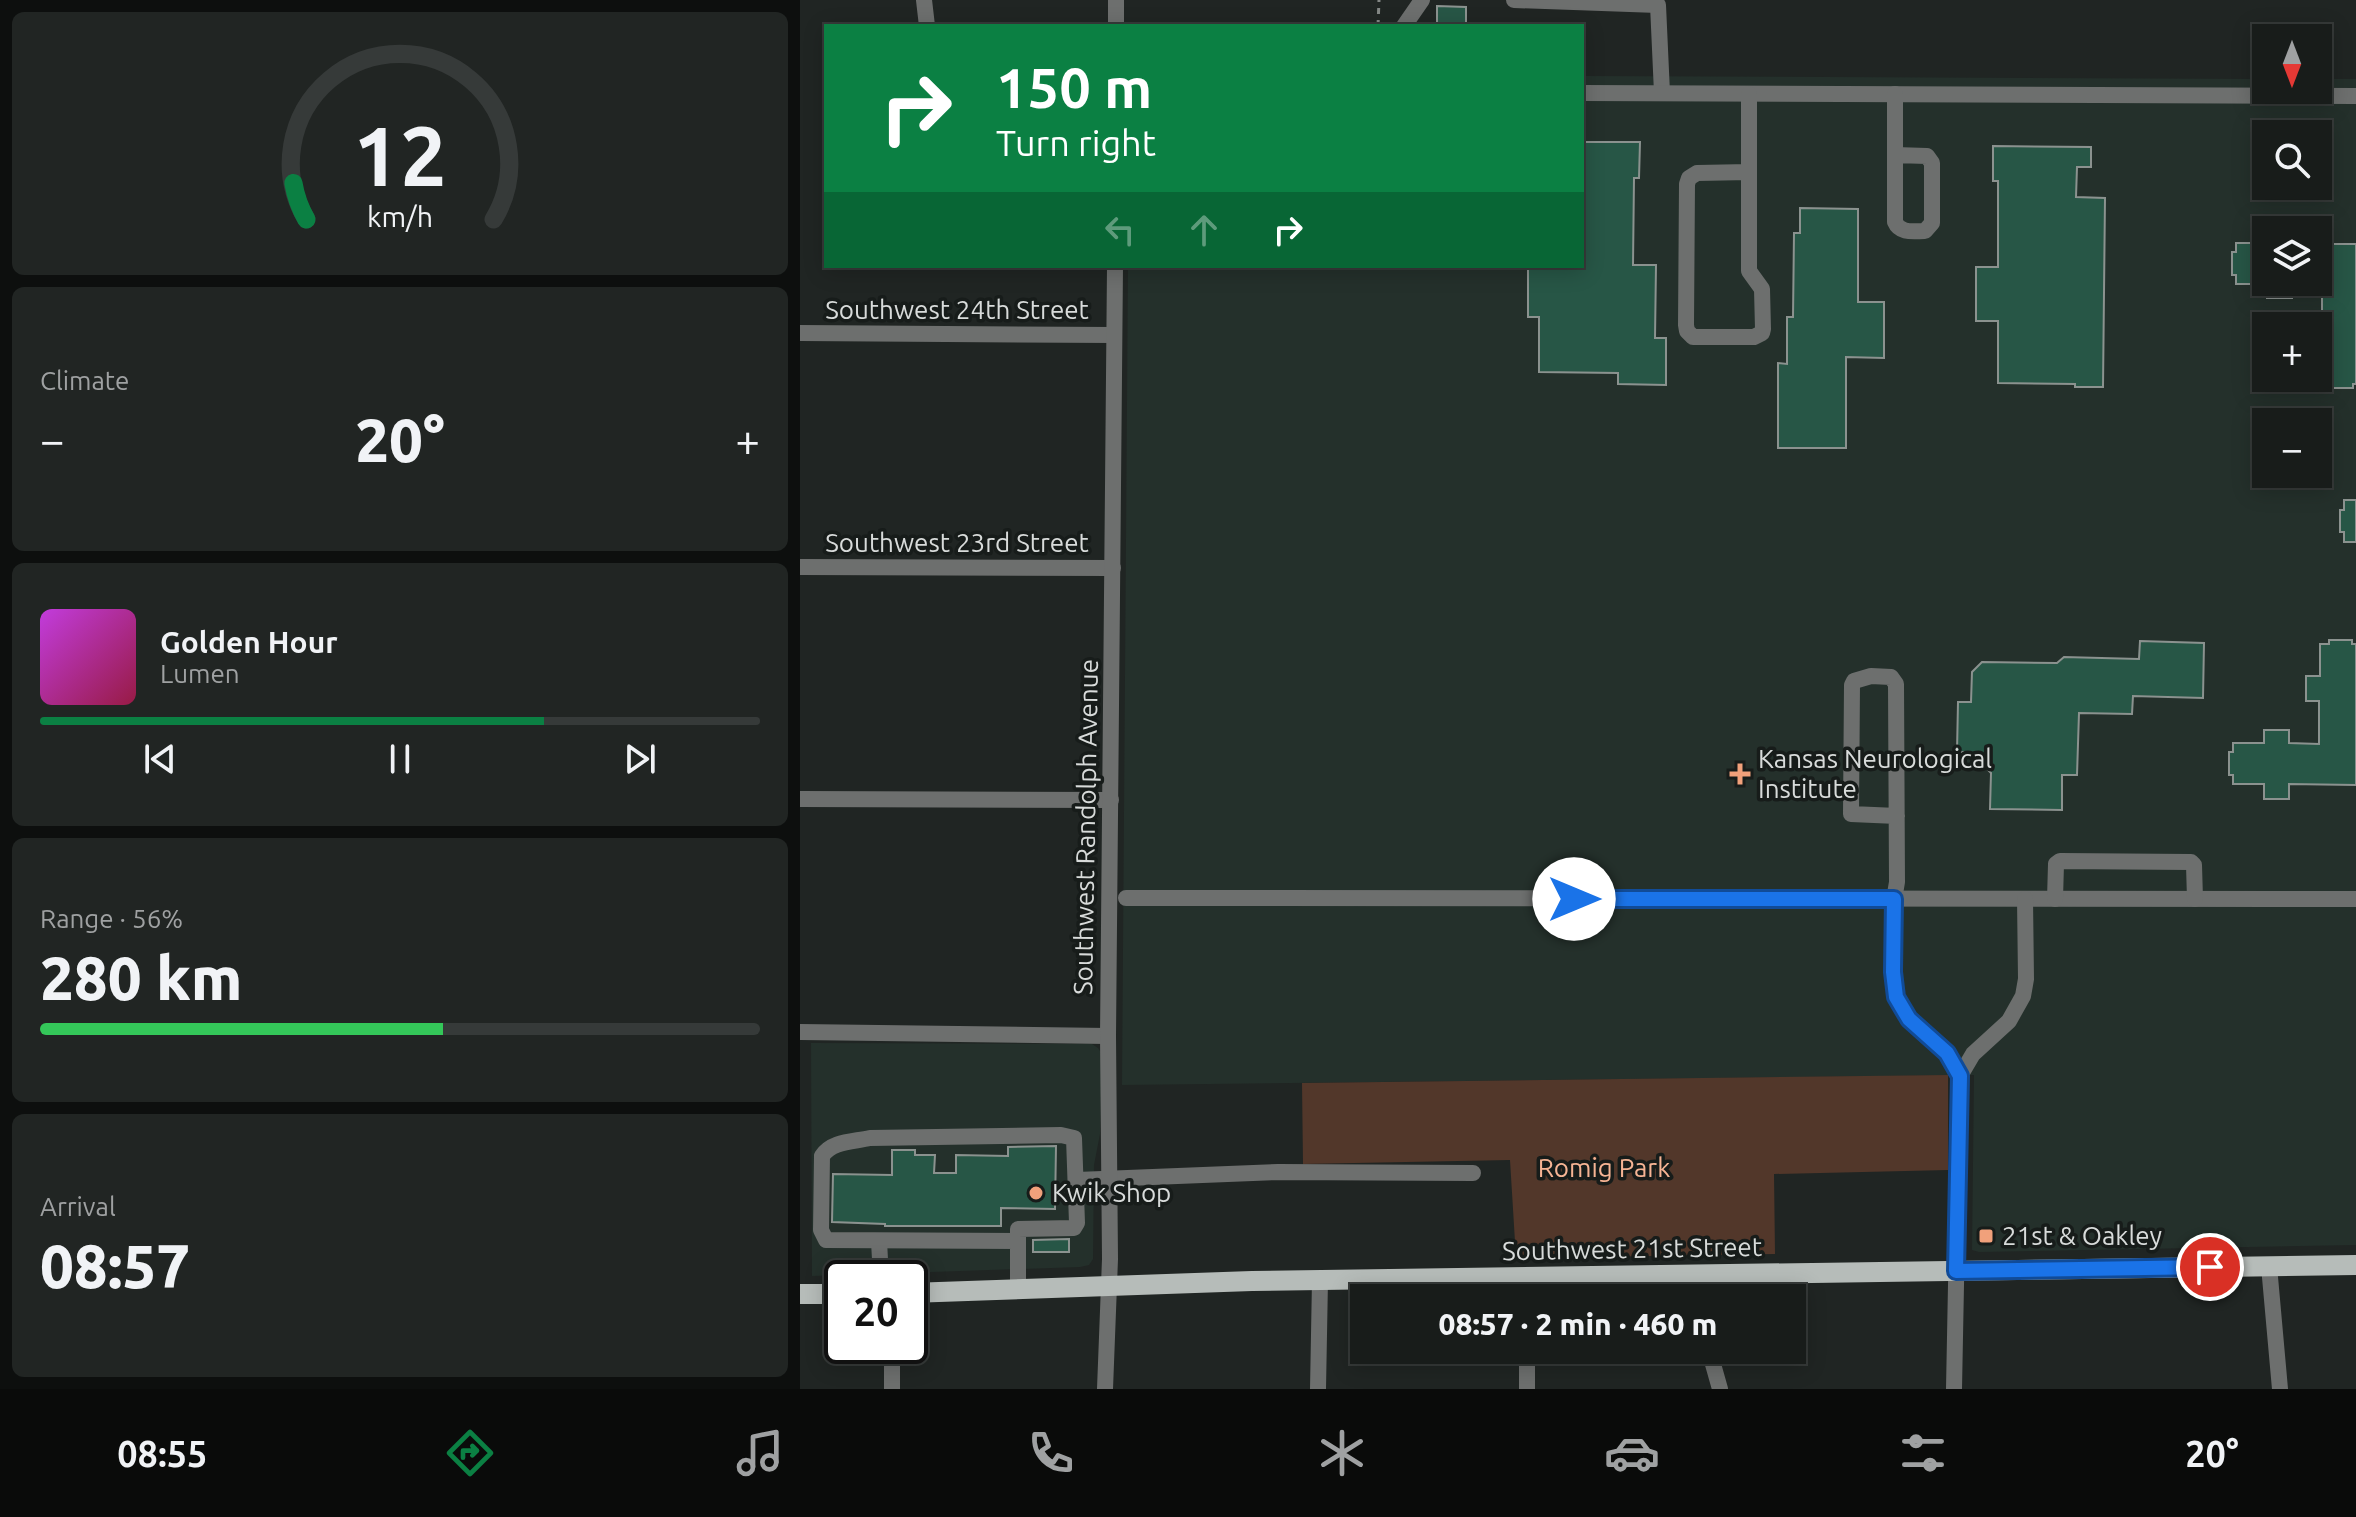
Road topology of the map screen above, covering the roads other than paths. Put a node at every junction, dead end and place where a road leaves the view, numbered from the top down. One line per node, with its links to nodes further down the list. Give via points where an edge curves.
1 (924, 0): 6 (street)
2 (1116, 0): 7 (street)
3 (1422, 0): 8 (street)
4 (1514, 0): 5 (street)
5 (1662, 3): 10 (street)
6 (927, 24)
7 (1116, 24)
8 (1405, 24)
9 (1584, 93): 10 (street)
10 (1662, 93): 11 (street)
11 (1749, 94): 12 (street); 15 (street)
12 (1895, 94): 13 (street); 14 (street)
13 (2356, 96)
14 (1895, 155): 14 (street, via 1897,227 1925,231 1932,223 1932,163 1927,156)
15 (1749, 172): 15 (street, via 1749,271 1762,289 1762,333 1693,337 1686,325 1689,178 1697,173)
16 (1115, 268): 18 (street, Southwest Randolph Avenue)
17 (800, 333): 18 (street, Southwest 24th Street)
18 (1114, 335): 20 (street, Southwest Randolph Avenue)
19 (800, 567): 20 (street, Southwest 23rd Street)
20 (1113, 568): 22 (street, Southwest Randolph Avenue)
21 (800, 799): 22 (street)
22 (1111, 800): 31 (street, Southwest Randolph Avenue)
23 (1897, 816): 23 (street, via 1896,684 1891,677 1871,676 1852,685 1851,814); 25 (street)
24 (1126, 898): 25 (street)
25 (1894, 899): 26 (street); 32 (street, via 1896,997 1909,1019 1947,1053)
26 (2025, 899): 27 (street); 32 (street, via 2026,979 2018,1010 1973,1054)
27 (2055, 899): 28 (street); 28 (street, via 2060,861 2191,862)
28 (2195, 899): 29 (street)
29 (2356, 899)
30 (800, 1032): 31 (street)
31 (1108, 1036): 34 (street, Southwest Randolph Avenue)
32 (1960, 1076): 41 (street)
33 (1473, 1173): 34 (street)
34 (1109, 1178): 35 (street); 47 (street, Southwest Randolph Avenue)
35 (1077, 1180): 36 (street, via 1074,1138 1061,1135 840,1143 822,1156 822,1236 831,1241); 37 (street, via 1074,1228 1018,1229)
36 (879, 1241): 37 (street); 38 (street)
37 (1018, 1241): 48 (street)
38 (880, 1260)
39 (2356, 1265): 40 (main road, Southwest 21st Street)
40 (2269, 1266): 41 (main road, Southwest 21st Street); 61 (street)
41 (1956, 1271): 42 (main road, Southwest 21st Street); 60 (street)
42 (1694, 1274): 45 (main road, Southwest 21st Street); 46 (street)
43 (1320, 1280): 44 (main road, Southwest 21st Street); 47 (main road, Southwest 21st Street); 57 (street)
44 (1424, 1284)
45 (1575, 1284)
46 (1694, 1284)
47 (1108, 1287): 48 (main road, Southwest 21st Street); 56 (street, Southwest Randolph Avenue)
48 (1018, 1290): 49 (main road, Southwest 21st Street)
49 (928, 1292)
50 (800, 1294): 51 (main road)
51 (824, 1294)
52 (892, 1364): 55 (street)
53 (1527, 1364): 58 (street)
54 (1713, 1364): 59 (street)
55 (892, 1389)
56 (1105, 1389)
57 (1318, 1389)
58 (1527, 1389)
59 (1720, 1389)
60 (1954, 1389)
61 (2280, 1389)

